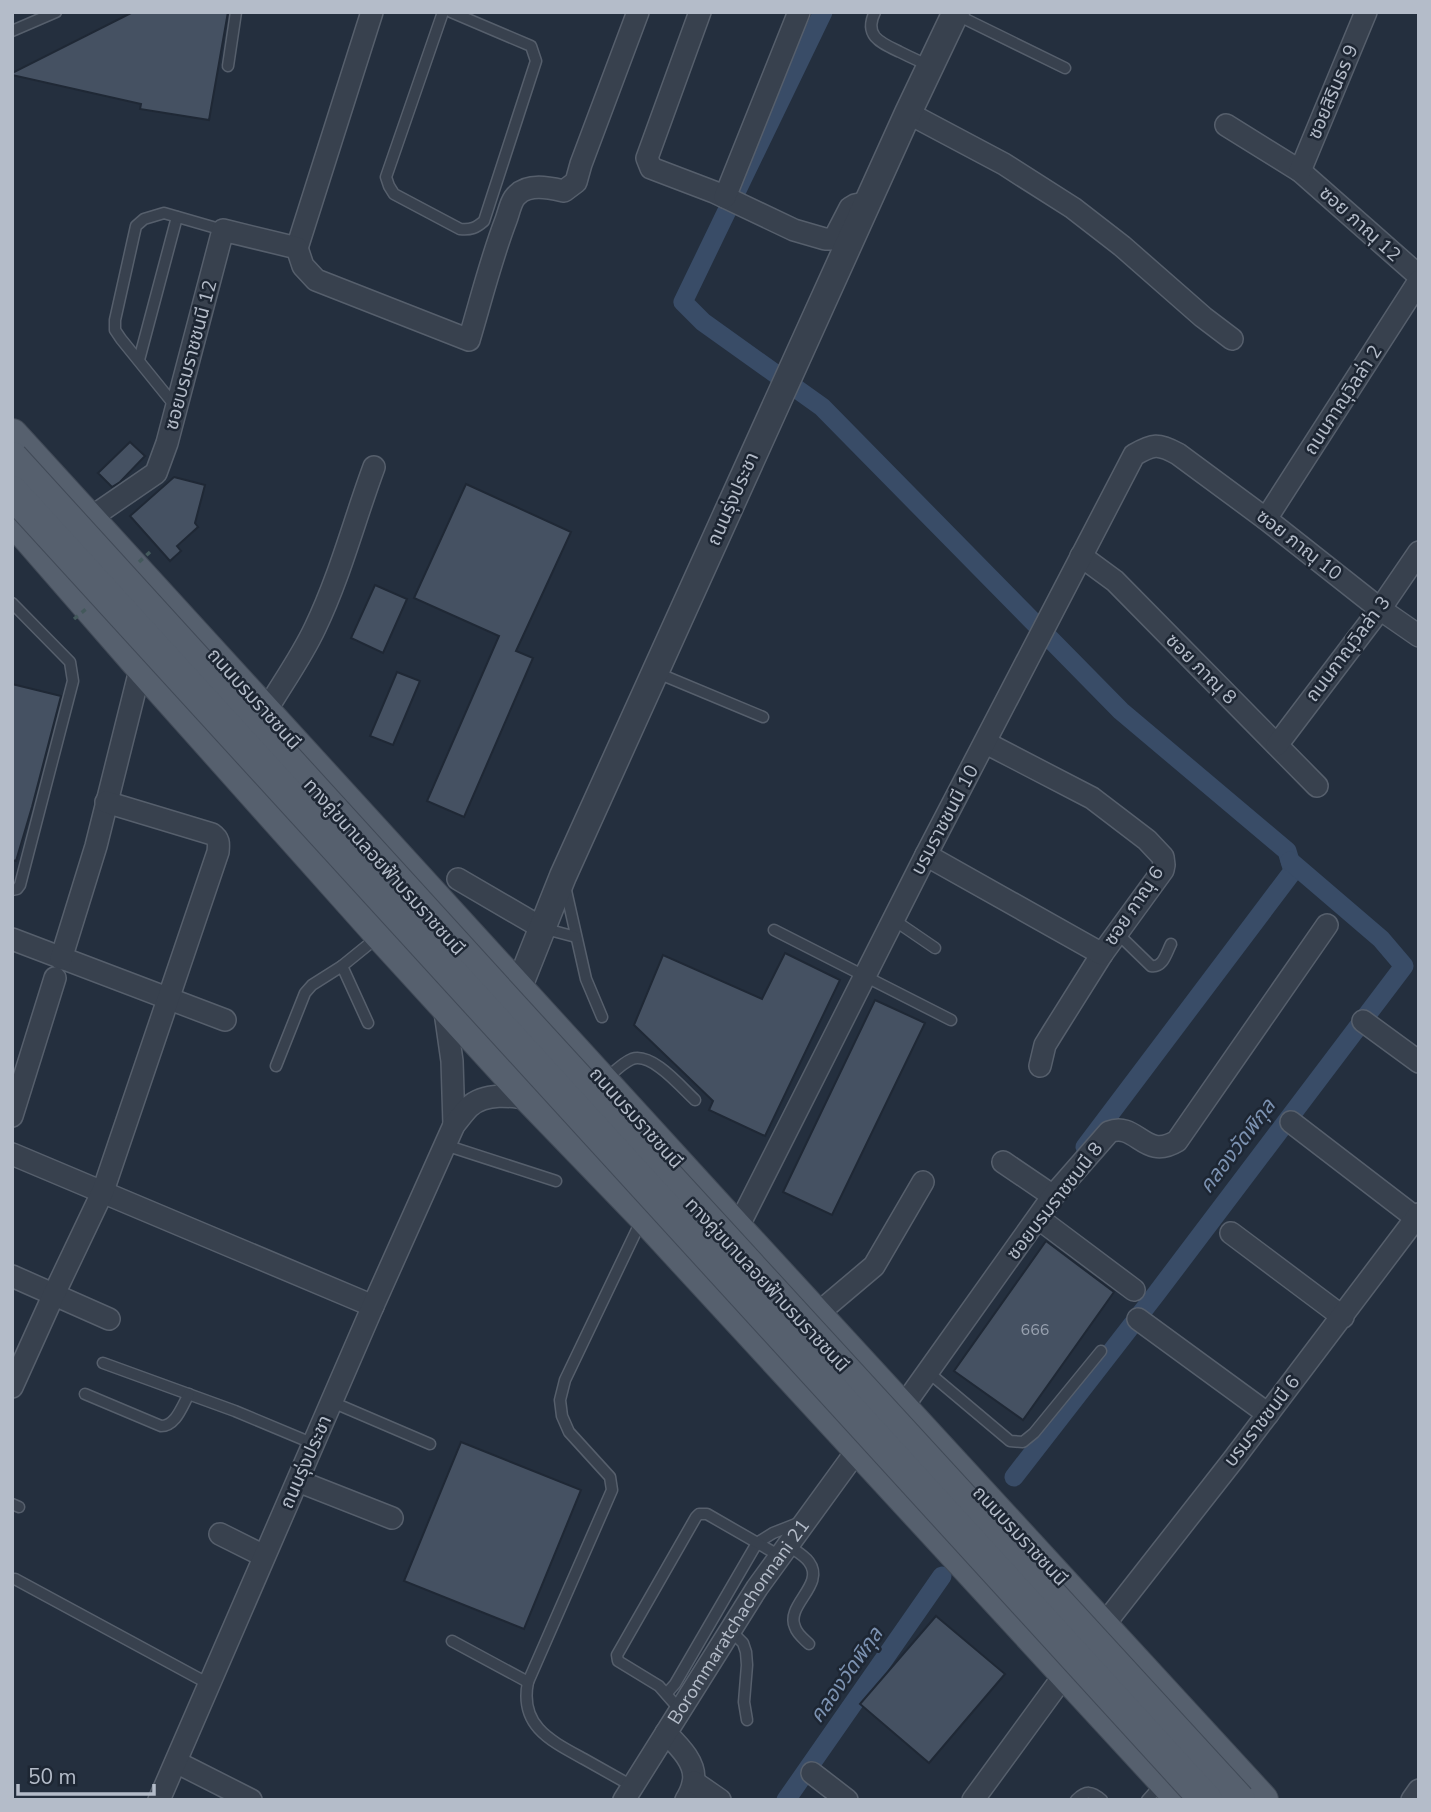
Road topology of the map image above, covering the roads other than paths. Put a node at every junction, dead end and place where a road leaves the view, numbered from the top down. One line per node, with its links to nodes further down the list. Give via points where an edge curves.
1 (56, 12): 12 (lane)
2 (236, 12): 13 (lane)
3 (372, 12): 23 (street)
4 (443, 12): 5 (lane, via 386,177 394,194 470,230 484,221 536,61 531,46)
5 (451, 12)
6 (638, 12): 23 (street, via 576,182 564,191 534,188 518,194 512,204 469,340 316,280 303,266)
7 (700, 12): 19 (street, via 647,158 651,168)
8 (799, 12): 19 (street)
9 (875, 12): 14 (lane, via 870,21 877,41)
10 (1366, 12): 18 (street, ซอยสิรินธร 9)
11 (955, 13): 14 (street, ถนนรุ่งประชา); 15 (lane)
12 (12, 31)
13 (228, 66)
14 (930, 66): 16 (street, ถนนรุ่งประชา)
15 (1065, 68)
16 (908, 113): 20 (street, ถนนรุ่งประชา); 25 (street, via 1004,164 1073,208)
17 (1226, 125): 18 (street, ซอย ภาณุ 12)
18 (1300, 171): 24 (street, ซอย ภาณุ 12)
19 (725, 197): 20 (street, via 794,230 831,239 850,208)
20 (869, 202): 41 (street, ถนนรุ่งประชา)
21 (177, 217): 22 (lane); 26 (lane); 26 (lane, via 164,213 136,226 115,330)
22 (223, 230): 23 (street); 27 (street, ซอยบรมราชชนนี 12)
23 (297, 248)
24 (1419, 279): 34 (street, ถนนภาณุวิลล่า 2)
25 (1232, 339)
26 (139, 360): 27 (lane)
27 (176, 407): 33 (street, ซอยบรมราชชนนี 12, via 156,473)
28 (18, 448): 33 (main road, ถนนบรมราชชนนี); 147 (main road, ทางคู่ขนานลอยฟ้าบรมราชชนนี, bridge, via 532,1029)
29 (1178, 454): 34 (street, ซอย ภาณุ 10); 36 (street, บรมราชชนนี 10, via 1164,446 1150,446 1134,456)
30 (374, 467): 42 (street, via 341,568 314,631)
31 (12, 492): 146 (main road, ทางคู่ขนานลอยฟ้าบรมราชชนนี, bridge)
32 (12, 518): 40 (main road)
33 (89, 519): 42 (main road, ถนนบรมราชชนนี)
34 (1266, 519): 38 (street, ซอย ภาณุ 10)
35 (1419, 552): 38 (street, ถนนภาณุวิลล่า 3)
36 (1081, 556): 44 (street, บรมราชชนนี 10); 45 (street, ซอย ภาณุ 8, via 1115,581)
37 (12, 603): 51 (lane, via 70,662 74,681 20,885)
38 (1380, 609): 39 (street, ซอย ภาณุ 10); 45 (street, ถนนภาณุวิลล่า 3)
39 (1419, 636)
40 (141, 666): 47 (street); 57 (main road)
41 (655, 672): 43 (lane); 49 (street, ถนนรุ่งประชา)
42 (266, 711): 66 (main road, ถนนบรมราชชนนี)
43 (763, 717)
44 (986, 743): 48 (street, บรมราชชนนี 10); 56 (street, ซอย ภาณุ 6, via 1092,798 1163,857 1163,870)
45 (1277, 745): 46 (street, ซอย ภาณุ 8)
46 (1317, 786)
47 (106, 802): 64 (street); 67 (street, via 212,834 219,844)
48 (926, 855): 52 (street, บรมราชชนนี 10); 62 (street)
49 (563, 876): 54 (street, ถนนรุ่งประชา); 58 (lane)
50 (458, 878): 54 (street)
51 (12, 890)
52 (894, 920): 61 (lane); 65 (street, บรมราชชนนี 10)
53 (1327, 925): 89 (street, ซอยบรมราชชนนี 8, via 1177,1141 1153,1147 1127,1132 1109,1132)
54 (542, 928): 58 (lane); 66 (street, ถนนรุ่งประชา)
55 (774, 930): 65 (lane)
56 (1117, 933): 60 (lane, via 1150,966 1161,964); 62 (street, ซอย ภาณุ 6)
57 (381, 935): 63 (lane); 68 (main road)
58 (576, 937): 69 (lane)
59 (12, 939): 64 (street)
60 (1171, 944)
61 (935, 948)
62 (1102, 954): 76 (street, ซอย ภาณุ 6, via 1045,1045)
63 (342, 966): 73 (lane); 75 (lane, via 305,993)
64 (58, 968): 67 (street); 80 (street)
65 (865, 976): 71 (lane); 93 (street, บรมราชชนนี 10)
66 (518, 989): 77 (main road, ถนนบรมราชชนนี)
67 (169, 999): 70 (street); 88 (street)
68 (443, 1002): 78 (main road); 82 (street, ถนนรุ่งประชา, via 452,1062)
69 (601, 1017)
70 (225, 1020)
71 (951, 1020)
72 (1363, 1020): 74 (street)
73 (368, 1023)
74 (1419, 1062)
75 (276, 1066)
76 (1040, 1066)
77 (603, 1082): 79 (lane, via 626,1062 645,1058); 93 (main road, ถนนบรมราชชนนี)
78 (531, 1099): 82 (street, ถนนรุ่งประชา, via 495,1096 481,1100); 90 (main road)
79 (695, 1100)
80 (12, 1116)
81 (1291, 1122): 91 (street)
82 (454, 1125): 83 (street, ถนนรุ่งประชา)
83 (445, 1145): 86 (lane); 98 (street, ถนนรุ่งประชา)
84 (12, 1154): 88 (street)
85 (1003, 1162): 89 (street)
86 (556, 1181)
87 (923, 1182): 99 (street, via 874,1266)
88 (103, 1191): 97 (street); 98 (street)
89 (1053, 1196): 92 (street, ซอยบรมราชชนนี 8)
90 (644, 1216): 114 (main road); 128 (lane, via 565,1380 560,1400 569,1432 610,1477 611,1490)
91 (1418, 1216): 100 (street, บรมราชชนนี 6)
92 (1038, 1219): 96 (street); 105 (street, ซอยบรมราชชนนี 8)
93 (737, 1229): 99 (main road, ถนนบรมราชชนนี)
94 (1231, 1233): 100 (street)
95 (12, 1276): 97 (street)
96 (1134, 1290)
97 (54, 1294): 101 (street); 106 (street)
98 (373, 1306): 109 (street, ถนนรุ่งประชา)
99 (816, 1315): 110 (main road, ถนนบรมราชชนนี)
100 (1343, 1317): 111 (street, บรมราชชนนี 6)
101 (109, 1318)
102 (1138, 1319): 111 (street)
103 (1101, 1351): 105 (lane, via 1023,1442 1010,1441)
104 (103, 1363): 108 (lane)
105 (928, 1373): 110 (street, ซอยบรมราชชนนี 8)
106 (12, 1387)
107 (85, 1394): 108 (lane, via 166,1427)
108 (189, 1394): 112 (lane)
109 (332, 1402): 112 (street, ถนนรุ่งประชา); 113 (lane)
110 (902, 1408): 123 (main road, ถนนบรมราชชนนี)
111 (1268, 1414): 123 (street, บรมราชชนนี 6)
112 (314, 1444): 115 (street, ถนนรุ่งประชา)
113 (430, 1444)
114 (858, 1449): 117 (street, Borommaratchachonnani 21); 127 (main road)
115 (298, 1481): 116 (street); 121 (street, ถนนรุ่งประชา)
116 (391, 1518)
117 (804, 1521): 119 (lane); 120 (street, Borommaratchachonnani 21)
118 (219, 1534): 121 (street)
119 (757, 1543): 120 (lane); 130 (lane, via 681,1673); 130 (lane, via 707,1514 699,1514 617,1655 618,1661 653,1682)
120 (783, 1550): 124 (street, Borommaratchachonnani 21); 126 (lane, via 811,1564 814,1573 793,1623)
121 (264, 1556): 129 (street, ถนนรุ่งประชา)
122 (15, 1580): 129 (lane)
123 (1103, 1626): 148 (main road, ถนนบรมราชชนนี)
124 (730, 1631): 130 (street, Borommaratchachonnani 21); 131 (lane, via 746,1652)
125 (452, 1641): 128 (lane)
126 (809, 1644)
127 (1065, 1674): 138 (main road); 139 (street)
128 (528, 1682): 137 (lane, via 526,1705 541,1732)
129 (209, 1684): 133 (street, ถนนรุ่งประชา)
130 (673, 1702): 132 (street, Borommaratchachonnani 21)
131 (747, 1720)
132 (666, 1733): 136 (street, via 694,1773); 137 (street, Borommaratchachonnani 21)
133 (176, 1762): 140 (street, ถนนรุ่งประชา); 141 (street)
134 (812, 1773): 143 (street)
135 (1419, 1790): 149 (street)
136 (690, 1791): 142 (street)
137 (628, 1793)
138 (1164, 1793)
139 (974, 1797)
140 (159, 1800)
141 (251, 1800)
142 (720, 1800)
143 (847, 1800)
144 (1076, 1800): 145 (lane, via 1087,1792)
145 (1102, 1800)
146 (1206, 1800)
147 (1239, 1800)
148 (1262, 1800)
149 (1412, 1800)

